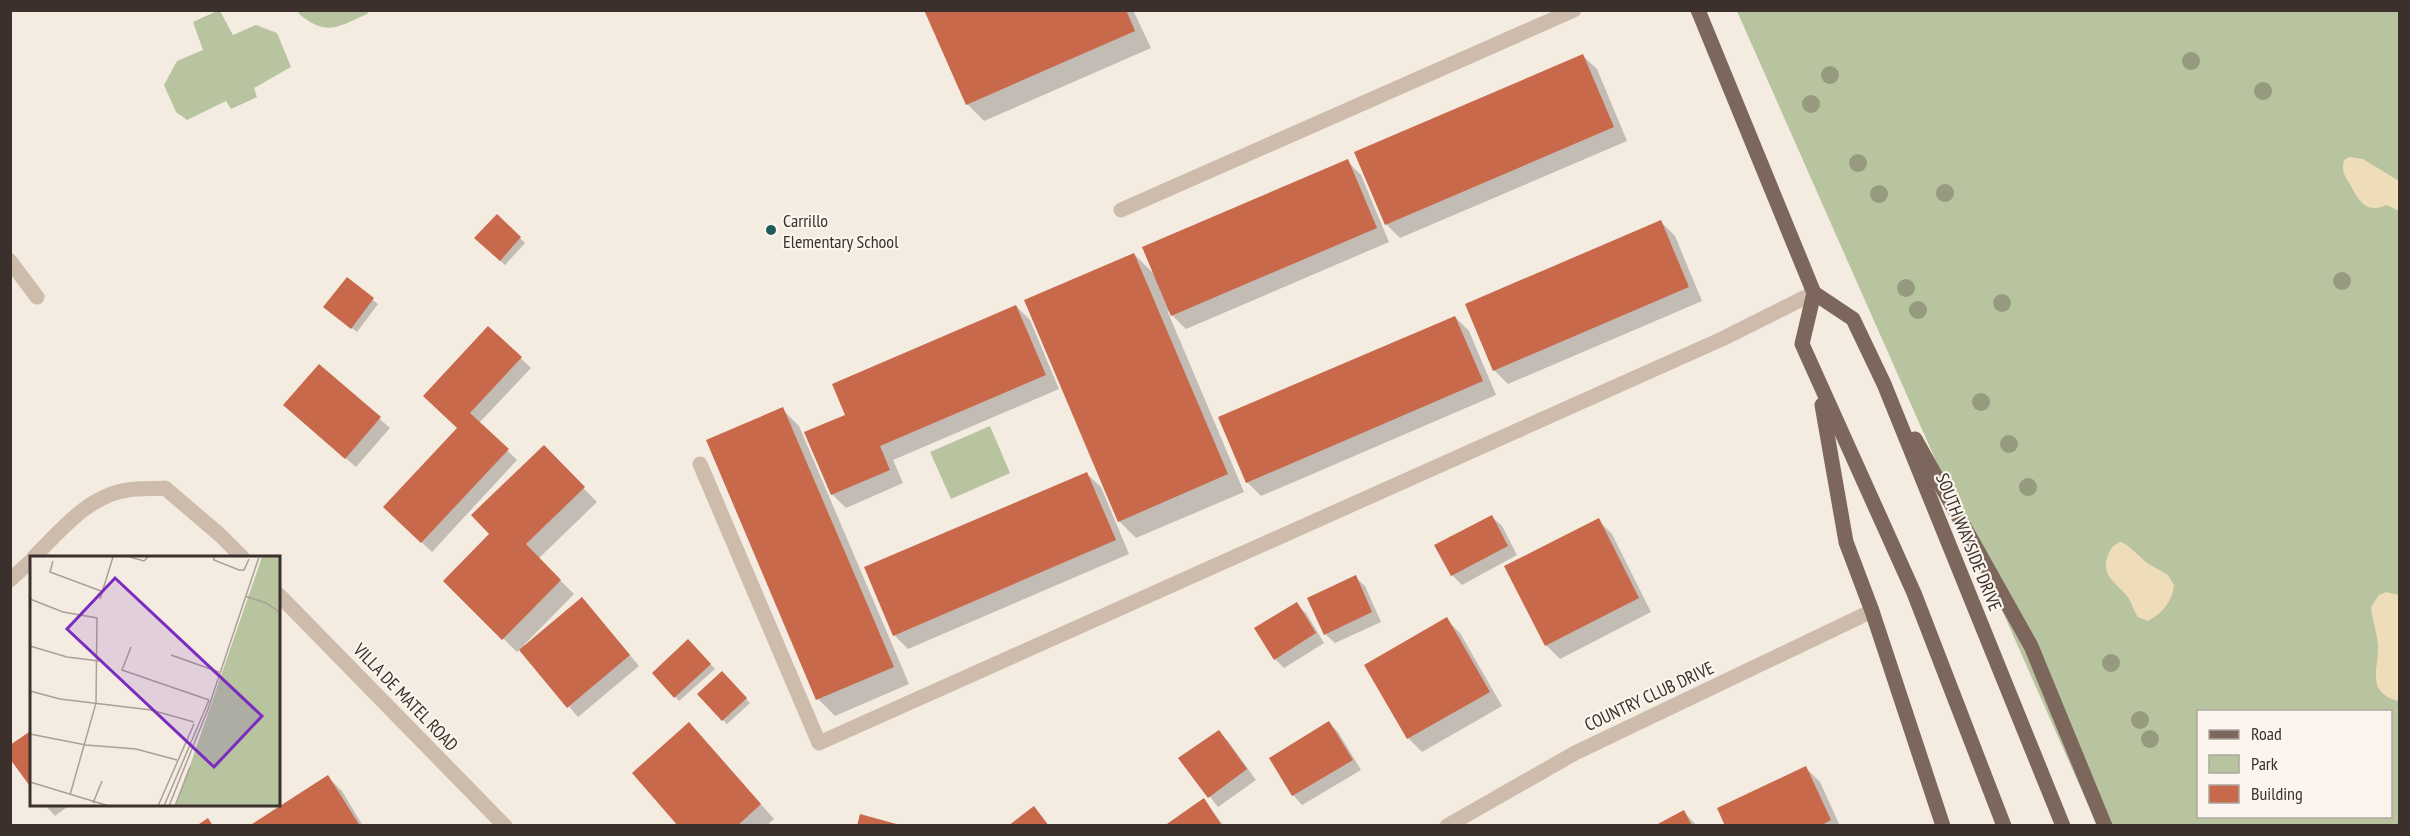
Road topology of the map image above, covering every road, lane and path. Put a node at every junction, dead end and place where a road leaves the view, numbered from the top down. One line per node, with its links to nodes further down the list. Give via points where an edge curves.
1 (1574, 10): 3 (street)
2 (1698, 10): 5 (main road)
3 (1121, 210)
4 (10, 261): 6 (street)
5 (1814, 293): 7 (main road, via 1802,344); 8 (main road, SOUTH WAYSIDE DRIVE, via 1852,319); 9 (street, via 1722,339 819,743)
6 (37, 297)
7 (1818, 382): 15 (main road, via 1846,542); 19 (main road, via 1914,593)
8 (1884, 384): 20 (main road, SOUTH WAYSIDE DRIVE); 21 (main road, via 2031,646)
9 (700, 464)
10 (35, 556): 11 (street, via 99,499 126,490 165,488)
11 (241, 556)
12 (30, 561): 13 (street)
13 (10, 580)
14 (280, 596): 16 (street, VILLA DE MATEL ROAD)
15 (1872, 611): 17 (street, COUNTRY CLUB DRIVE, via 1575,753); 18 (main road)
16 (505, 825)
17 (1447, 825)
18 (1943, 825)
19 (2004, 825)
20 (2063, 825)
21 (2105, 825)

